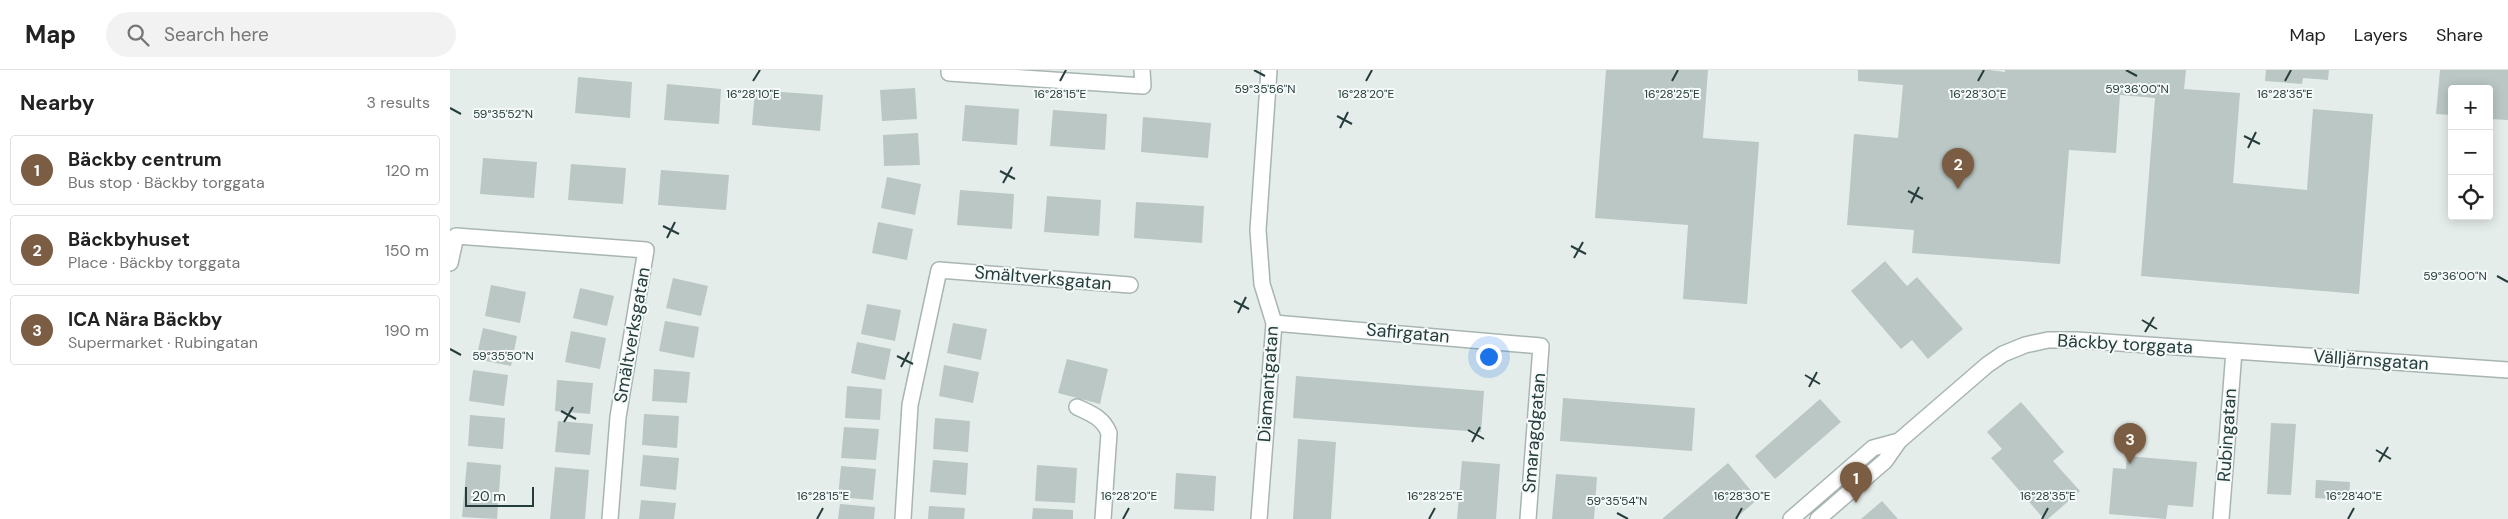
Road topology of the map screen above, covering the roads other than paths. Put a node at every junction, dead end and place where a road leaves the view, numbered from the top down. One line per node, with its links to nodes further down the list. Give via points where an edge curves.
1 (949, 70): 2 (street, via 949,73 1143,86)
2 (1142, 70)
3 (1269, 70): 6 (street, Diamantgatan, via 1258,230 1262,284)
4 (450, 263): 12 (street, Smältverksgatan, via 456,236 646,250 618,417)
5 (1130, 285): 13 (street, Smältverksgatan, via 939,270 910,405)
6 (1274, 323): 7 (street, Safirgatan); 15 (street, Diamantgatan)
7 (1541, 346): 16 (street, Smaragdgatan)
8 (2234, 351): 9 (street, Välljärnsgatan); 11 (street, Bäckby torggata, via 2076,340 2048,340 2025,345 1987,365); 19 (street, Rubingatan)
9 (2508, 370)
10 (1077, 407): 14 (street, via 1096,415 1105,423 1109,433)
11 (1900, 441): 17 (street, Bäckby torggata, via 1873,448); 18 (street, Bäckby torggata, via 1886,461)
12 (610, 519)
13 (903, 519)
14 (1103, 519)
15 (1259, 519)
16 (1528, 519)
17 (1791, 519)
18 (1818, 519)
19 (2221, 519)

